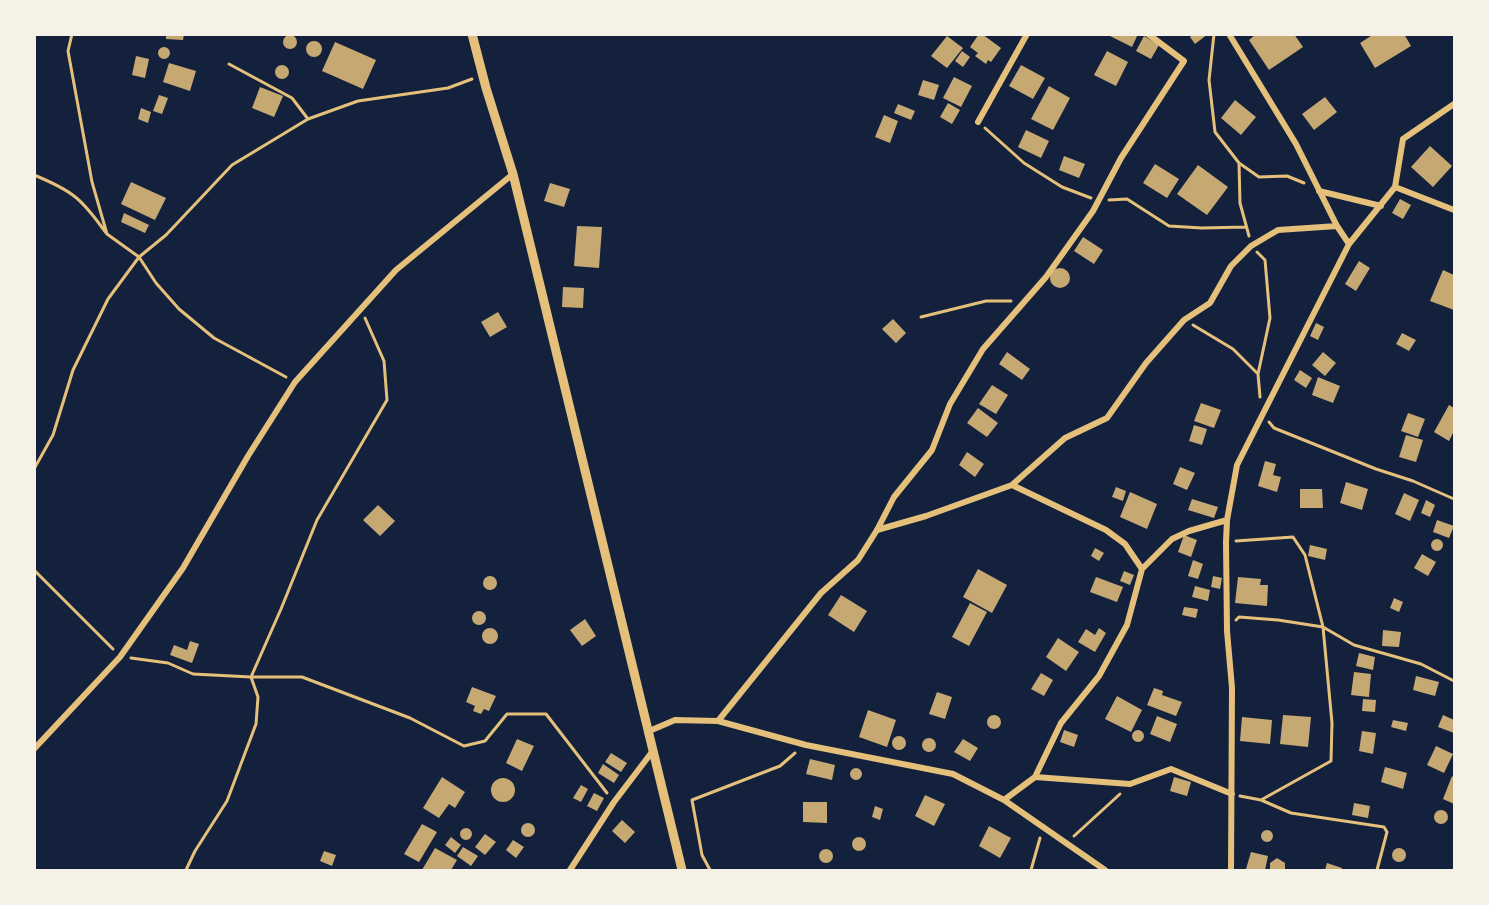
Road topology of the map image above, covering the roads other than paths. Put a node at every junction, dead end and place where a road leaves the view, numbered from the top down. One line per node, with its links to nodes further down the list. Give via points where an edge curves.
1 (472, 34): 7 (main road)
2 (1027, 34): 6 (street)
3 (1148, 34): 16 (street, via 1184,61 1121,158 1093,211 1046,277 983,349 950,404 932,450 894,497)
4 (1228, 34): 9 (street, via 1296,144)
5 (1455, 104): 8 (street, via 1403,139)
6 (978, 122)
7 (513, 174): 19 (main road); 20 (street, via 396,270 295,382 183,568 120,657)
8 (1395, 187): 10 (street); 11 (street)
9 (1319, 191): 10 (street); 12 (street)
10 (1381, 206): 13 (street)
11 (1455, 210)
12 (1337, 226): 13 (street); 14 (street, via 1278,230 1251,246 1231,266 1210,303 1184,320 1146,363 1107,418 1065,438)
13 (1349, 244): 15 (street, via 1237,465)
14 (1012, 485): 16 (street); 17 (street, via 1106,530 1125,544)
15 (1227, 520): 17 (street, via 1172,539); 23 (street)
16 (877, 531): 18 (street, via 858,560 821,593)
17 (1142, 569): 22 (street, via 1127,625 1099,676 1061,723)
18 (718, 721): 19 (street, via 675,720); 24 (street, via 806,745 953,774)
19 (647, 732): 21 (main road)
20 (34, 749)
21 (652, 752): 25 (street, via 614,801); 26 (main road)
22 (1035, 777): 23 (street, via 1130,784 1171,769); 24 (street)
23 (1232, 794): 28 (street)
24 (1004, 800): 27 (street)
25 (570, 870)
26 (682, 870)
27 (1105, 870)
28 (1232, 870)

